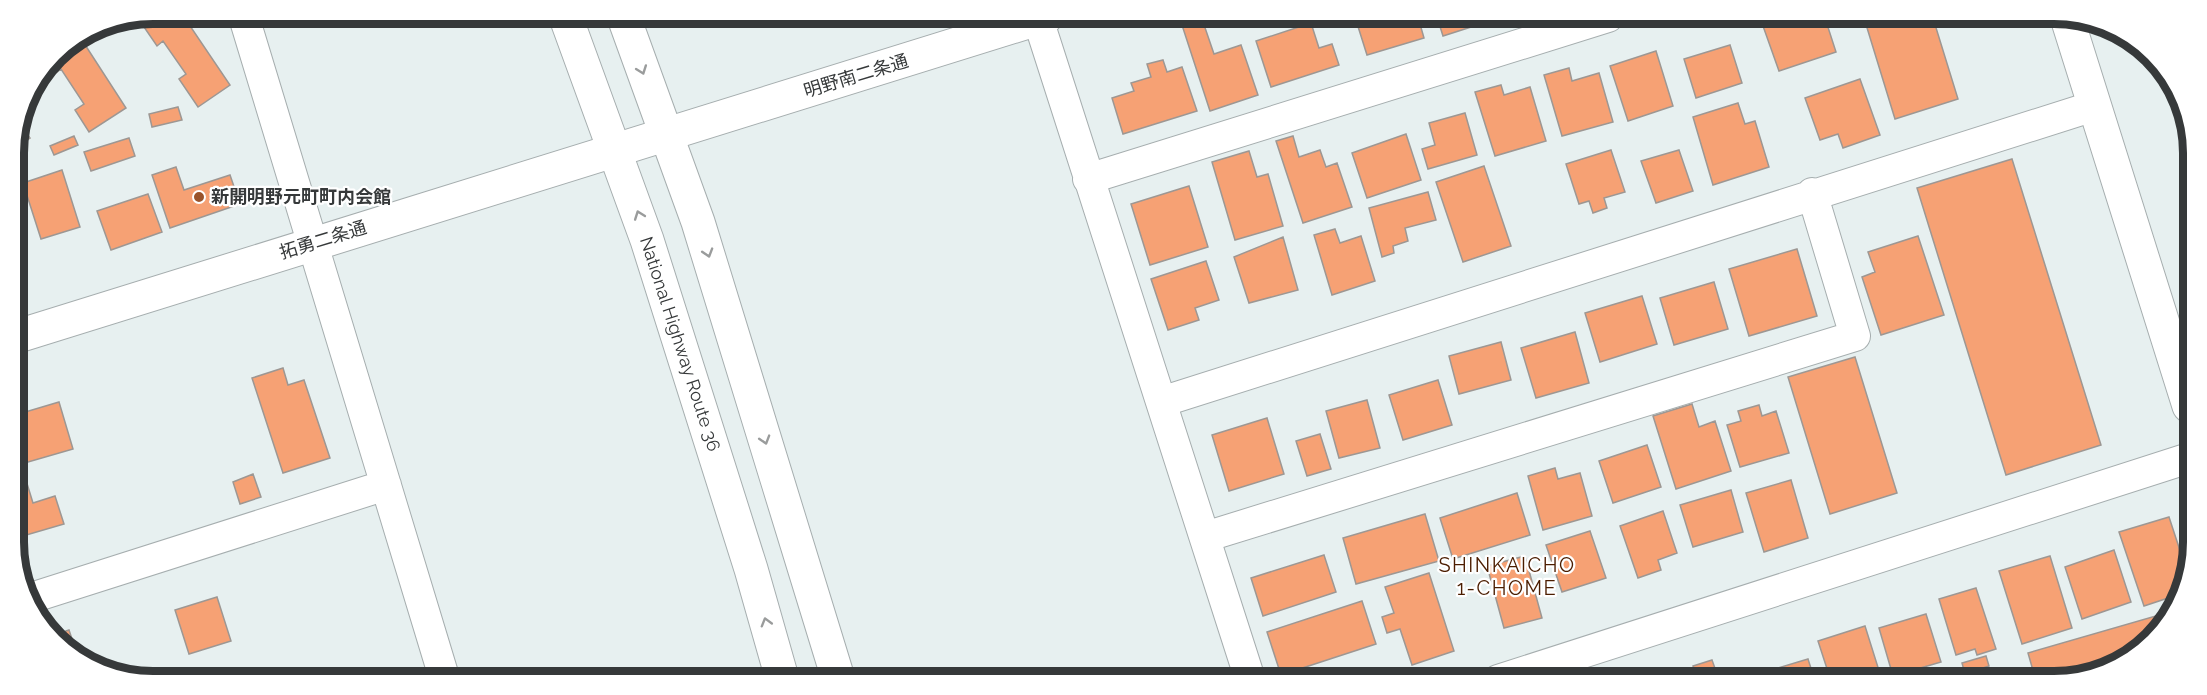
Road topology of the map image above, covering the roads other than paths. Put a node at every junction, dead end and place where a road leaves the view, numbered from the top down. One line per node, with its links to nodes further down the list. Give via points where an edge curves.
1 (246, 24): 13 (street)
2 (568, 24): 10 (main road, National Highway Route 36)
3 (626, 24): 9 (main road, one-way to 9)
4 (1018, 24): 9 (main road, 明野南二条通)
5 (1042, 24): 11 (street)
6 (1585, 24): 11 (street)
7 (2069, 25): 8 (main road)
8 (2094, 106): 12 (street); 15 (main road)
9 (666, 135): 10 (main road, 拓勇二条通); 23 (main road, one-way to 23, via 699,222)
10 (615, 150): 13 (main road, 拓勇二条通); 22 (main road, National Highway Route 36, one-way to 10, via 647,240)
11 (1088, 178): 16 (street)
12 (1812, 193): 16 (street); 19 (street, via 1855,336)
13 (314, 243): 14 (main road, 拓勇二条通); 18 (street)
14 (24, 334)
15 (2183, 384)
16 (1161, 402): 19 (street)
17 (2183, 460): 25 (street)
18 (386, 485): 20 (street); 21 (street)
19 (1205, 537): 24 (street)
20 (36, 596)
21 (442, 671)
22 (780, 671)
23 (836, 671)
24 (1247, 671)
25 (1526, 671)

